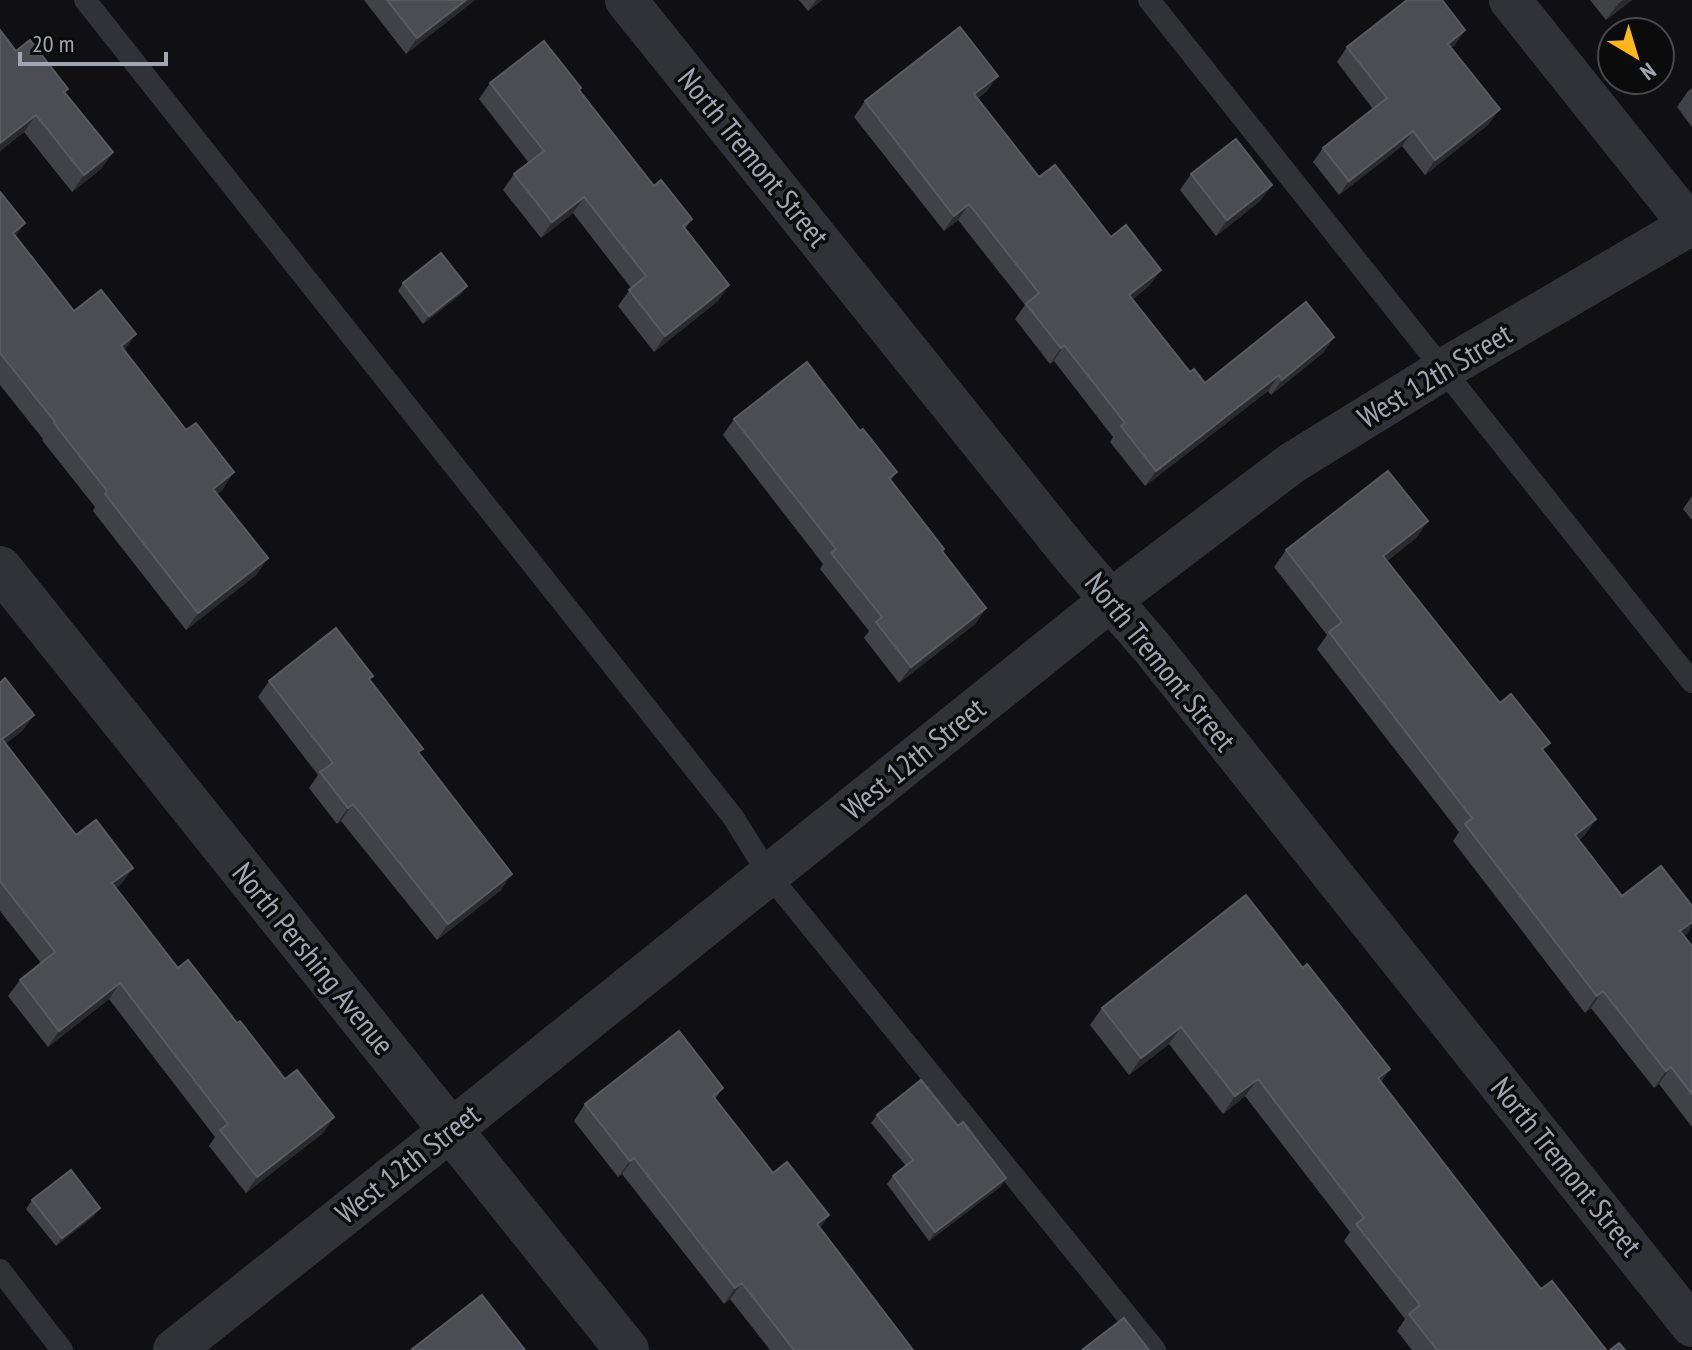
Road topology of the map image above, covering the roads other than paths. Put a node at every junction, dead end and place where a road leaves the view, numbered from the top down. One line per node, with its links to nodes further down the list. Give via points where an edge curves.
1 (85, 0): 10 (lane, via 733,817)
2 (626, 0): 8 (street, North Tremont Street)
3 (1149, 0): 6 (lane)
4 (1510, 0): 5 (street)
5 (1691, 226): 6 (street, West 12th Street)
6 (1444, 369): 8 (street, West 12th Street, via 1292,463); 9 (lane)
7 (0, 568): 11 (street, North Pershing Avenue)
8 (1111, 600): 10 (street, West 12th Street); 13 (street, North Tremont Street)
9 (1692, 682)
10 (769, 875): 11 (street, West 12th Street); 17 (lane)
11 (451, 1130): 15 (street, West 12th Street); 16 (street, North Pershing Avenue)
12 (0, 1270): 14 (lane)
13 (1692, 1326)
14 (62, 1350)
15 (174, 1350)
16 (627, 1350)
17 (1155, 1350)

